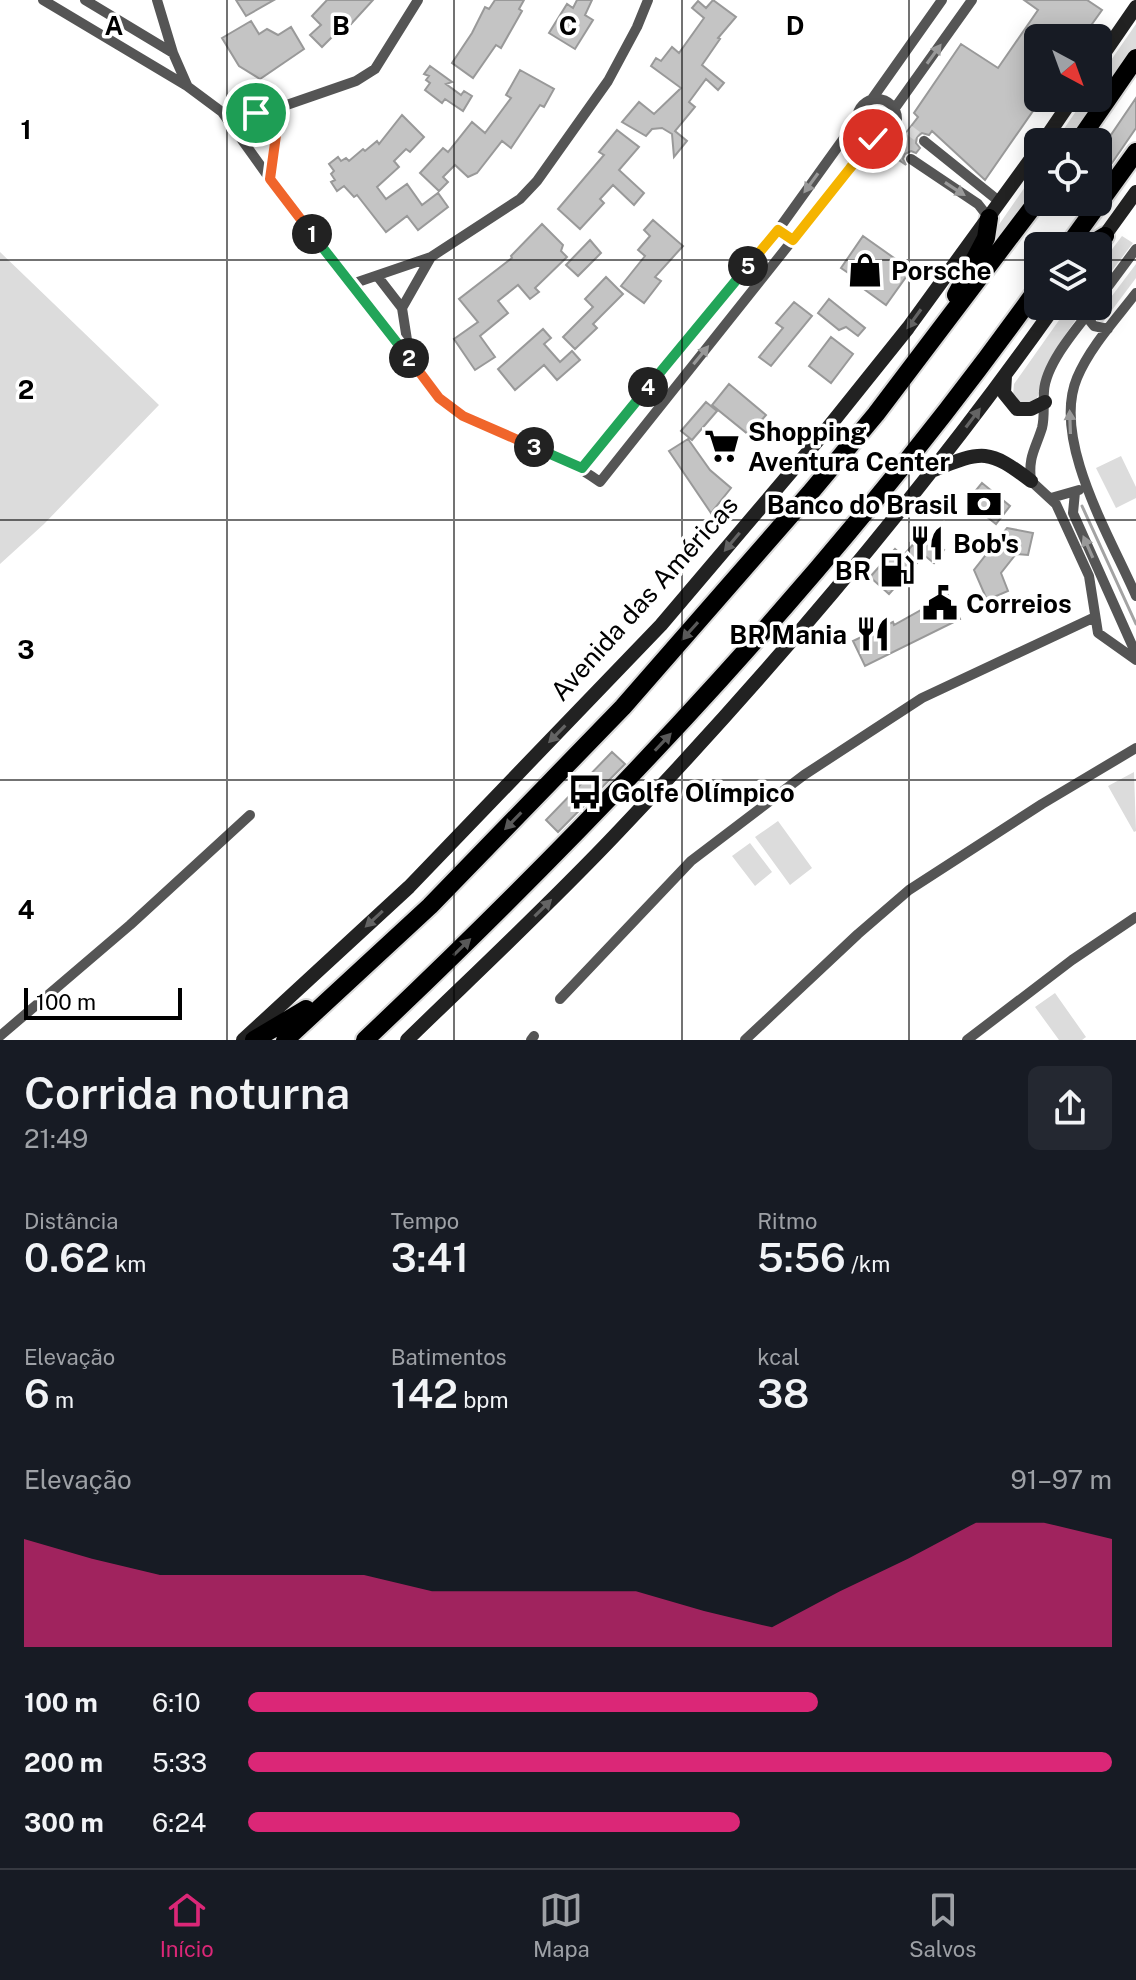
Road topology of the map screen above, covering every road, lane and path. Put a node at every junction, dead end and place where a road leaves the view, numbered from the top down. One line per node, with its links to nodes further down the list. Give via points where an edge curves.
1 (66, 0): 8 (street)
2 (85, 0): 11 (street)
3 (157, 0): 11 (street)
4 (418, 0): 15 (street, via 375,69 356,81)
5 (648, 0): 38 (street, via 608,81 537,181 520,199)
6 (942, 0): 14 (street)
7 (972, 0): 16 (street, one-way to 7)
8 (47, 2): 13 (street)
9 (1136, 7): 10 (main road)
10 (1112, 42)
11 (173, 53): 13 (street)
12 (1136, 58): 22 (highway)
13 (187, 86): 17 (street)
14 (872, 99): 16 (street); 19 (street, via 861,107)
15 (278, 108): 18 (street, via 266,105); 21 (street, via 282,120)
16 (895, 108): 20 (street)
17 (222, 112): 18 (street); 28 (street)
18 (256, 113): 21 (street, via 260,129)
19 (857, 120): 24 (street, via 861,132); 33 (street, one-way to 33)
20 (898, 121): 23 (street); 24 (street, via 890,135)
21 (277, 128): 28 (street)
22 (1088, 128)
23 (909, 130)
24 (876, 139): 25 (street); 36 (street)
25 (894, 148)
26 (1136, 152): 34 (highway)
27 (1024, 169): 30 (main road, Avenida das Américas)
28 (270, 179): 41 (street)
29 (1136, 192): 35 (main road)
30 (1000, 202): 32 (main road, Avenida das Américas); 32 (street, one-way to 32, via 927,144 914,161 978,204)
31 (1026, 216): 50 (highway)
32 (989, 218): 50 (highway, via 986,238); 72 (main road, Avenida das Américas, one-way to 72, via 819,439 661,625 409,887)
33 (778, 230): 36 (street); 55 (street)
34 (1078, 232)
35 (1107, 232)
36 (793, 240): 55 (street, one-way to 36, via 600,482)
37 (1134, 255): 40 (street)
38 (431, 257): 39 (street); 43 (street)
39 (378, 277): 41 (street); 43 (street)
40 (1112, 282)
41 (352, 284): 52 (street)
42 (1136, 293): 51 (street)
43 (402, 308): 52 (street)
44 (1024, 308): 46 (highway)
45 (1024, 314): 46 (highway)
46 (1016, 320): 70 (highway, one-way to 46, via 600,810 741,656 883,489)
47 (1045, 320): 53 (main road)
48 (1083, 320): 54 (street, via 1060,352 1044,390)
49 (1092, 320): 51 (street, via 1094,326)
50 (942, 328): 68 (highway, one-way to 68, via 810,493 623,707 430,906)
51 (1108, 329): 58 (street, one-way to 51, via 1069,422 1073,390)
52 (410, 361): 55 (street, via 439,398 463,416)
53 (1005, 376): 54 (main road, via 1004,393 1017,409); 56 (main road, one-way to 53)
54 (1045, 402): 57 (street, via 1043,425 1029,460)
55 (582, 468)
56 (934, 470): 57 (main road, via 960,459 991,455); 77 (main road, one-way to 56, via 628,822)
57 (1031, 481): 60 (street)
58 (1088, 486): 59 (street); 61 (street)
59 (1075, 492): 60 (street); 63 (street, one-way to 59, via 1073,513)
60 (1051, 498): 62 (street, via 1089,576)
61 (1136, 596)
62 (1095, 617): 64 (street, via 1098,633); 69 (street, via 922,698 804,775 691,861)
63 (1136, 654)
64 (1136, 660)
65 (1136, 748): 78 (street, via 909,890)
66 (250, 815): 71 (street)
67 (1136, 917): 79 (street)
68 (330, 998): 73 (highway); 74 (highway)
69 (560, 999)
70 (396, 1010): 75 (highway); 76 (highway)
71 (0, 1036)
72 (243, 1040)
73 (254, 1040)
74 (285, 1040)
75 (365, 1040)
76 (374, 1040)
77 (407, 1040)
78 (745, 1040)
79 (967, 1040)

